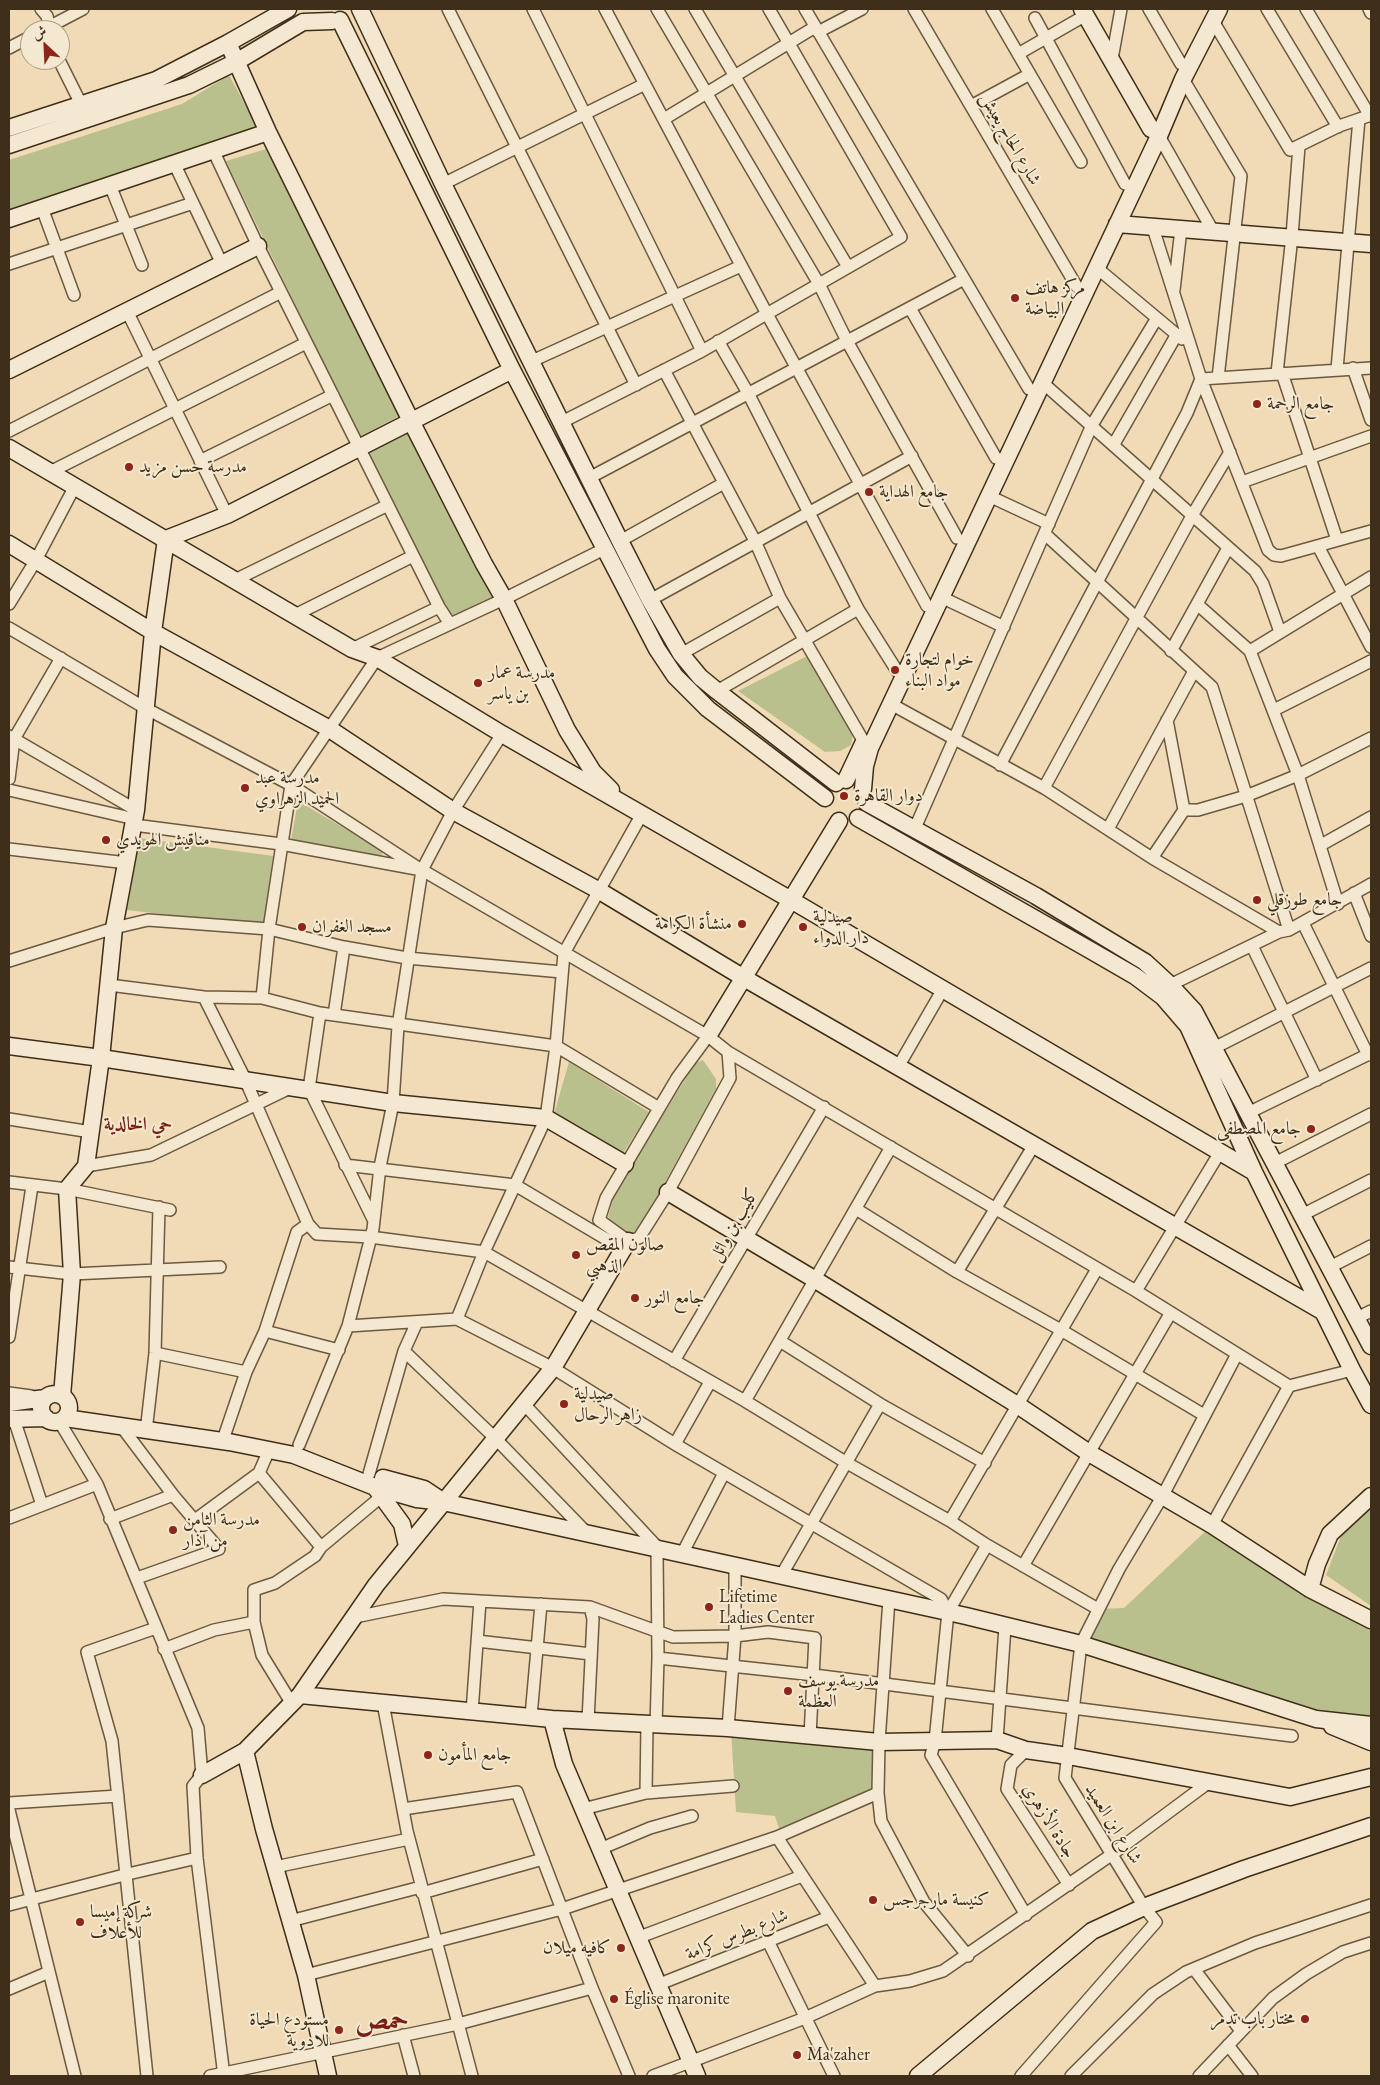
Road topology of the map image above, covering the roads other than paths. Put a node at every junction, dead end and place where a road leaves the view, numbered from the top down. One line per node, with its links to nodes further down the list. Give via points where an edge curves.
1 (41, 9): 25 (street)
2 (83, 9): 26 (street)
3 (288, 9): 30 (main road)
4 (313, 9): 27 (main road, via 317,14)
5 (359, 9): 27 (main road, via 349,17); 56 (main road)
6 (448, 9): 52 (street)
7 (533, 9): 43 (street)
8 (605, 9): 39 (street)
9 (657, 9): 40 (street)
10 (696, 9): 38 (street)
11 (769, 9): 31 (street)
12 (805, 9): 28 (street)
13 (862, 9): 28 (street)
14 (914, 9): 42 (street, شارع الحاج يعيش)
15 (992, 9): 32 (street)
16 (1121, 9): 33 (street)
17 (1148, 9): 36 (street)
18 (1268, 9): 46 (street)
19 (1306, 9): 44 (street)
20 (1369, 9): 23 (street)
21 (1084, 12): 29 (street); 33 (main road)
22 (1213, 13): 36 (main road); 51 (street, via 1290,150)
23 (1371, 13)
24 (1035, 18): 29 (street)
25 (47, 20)
26 (63, 20)
27 (336, 20): 34 (main road, via 303,22); 104 (main road)
28 (817, 29): 31 (street); 79 (street)
29 (1045, 38): 32 (street); 57 (street)
30 (228, 43): 34 (main road); 41 (main road, via 156,80)
31 (788, 43): 38 (street); 77 (street, via 901,237)
32 (1018, 54): 37 (street)
33 (1112, 58): 49 (main road)
34 (236, 62): 48 (main road); 50 (main road, via 189,85)
35 (64, 70): 41 (street)
36 (1182, 71): 49 (main road); 67 (street, via 1240,176)
37 (1030, 74): 42 (street); 54 (street)
38 (735, 75): 40 (street); 77 (street)
39 (645, 84): 43 (street); 45 (street)
40 (706, 93): 45 (street); 80 (street)
41 (81, 104): 47 (main road)
42 (971, 106): 81 (street, شارع الحاج يعيش)
43 (585, 115): 52 (street); 85 (street)
44 (1367, 117): 46 (street); 69 (street)
45 (664, 119): 76 (street)
46 (1338, 127): 51 (street)
47 (9, 128)
48 (268, 132): 53 (main road); 115 (main road)
49 (1155, 132): 57 (main road); 62 (main road); 66 (street)
50 (9, 144)
51 (1298, 146): 68 (street)
52 (518, 148): 56 (street); 90 (street)
53 (213, 150): 55 (main road); 71 (street)
54 (1081, 162)
55 (174, 164): 58 (main road); 59 (street)
56 (444, 184): 98 (main road)
57 (1125, 184): 81 (main road)
58 (110, 185): 60 (main road); 63 (street)
59 (193, 203): 63 (street); 74 (street)
60 (42, 208): 61 (main road); 72 (street)
61 (9, 219)
62 (1118, 224): 64 (main road); 78 (main road)
63 (127, 226): 72 (street); 75 (street)
64 (1153, 228): 65 (main road); 83 (street)
65 (1181, 229): 66 (main road); 83 (street)
66 (1213, 231): 67 (main road)
67 (1234, 232): 68 (main road); 107 (street)
68 (1292, 236): 69 (main road); 106 (street)
69 (1348, 242): 70 (main road); 102 (street)
70 (1371, 244)
71 (258, 246): 74 (main road); 82 (street)
72 (56, 247): 73 (street); 84 (street)
73 (9, 264)
74 (222, 264): 87 (main road)
75 (142, 265)
76 (741, 266): 85 (street); 88 (street)
77 (848, 267): 80 (street)
78 (1097, 268): 89 (street); 110 (main road)
79 (964, 279): 86 (street); 110 (street)
80 (819, 284): 88 (street); 93 (street)
81 (1077, 287): 110 (main road)
82 (281, 292): 94 (street); 97 (street)
83 (1174, 294): 95 (street)
84 (74, 296)
85 (675, 296): 90 (street); 96 (street)
86 (910, 308): 93 (street); 127 (street)
87 (127, 311): 97 (street); 103 (main road)
88 (767, 314): 92 (street); 99 (street)
89 (1157, 318): 91 (street); 118 (street)
90 (607, 327): 98 (street); 109 (street)
91 (1177, 334): 95 (street); 121 (street)
92 (718, 341): 96 (street); 111 (street)
93 (847, 341): 99 (street); 125 (street)
94 (306, 343): 112 (street); 113 (street)
95 (1190, 347): 108 (street)
96 (702, 351): 105 (street)
97 (150, 358): 113 (street); 119 (street)
98 (532, 361): 116 (main road)
99 (798, 367): 111 (street); 134 (street)
100 (1353, 368): 101 (street); 102 (street); 114 (street)
101 (1371, 368)
102 (1337, 369): 106 (street)
103 (9, 370)
104 (512, 370): 115 (main road); 148 (main road)
105 (664, 370): 109 (street); 117 (street)
106 (1280, 373): 107 (street); 126 (street)
107 (1218, 378): 108 (street)
108 (1201, 379): 124 (street); 131 (street, via 1187,414)
109 (636, 385): 116 (street)
110 (1036, 386): 118 (street); 127 (main road); 136 (main road)
111 (748, 393): 117 (street); 138 (street)
112 (333, 395): 123 (street); 128 (street)
113 (175, 409): 128 (street); 129 (street)
114 (1371, 420)
115 (411, 421): 123 (main road); 159 (main road)
116 (562, 422): 130 (main road)
117 (692, 423): 130 (street); 133 (street)
118 (1092, 425): 121 (street); 141 (street)
119 (9, 431)
120 (1371, 436): 126 (street)
121 (1114, 444): 131 (street)
122 (9, 448): 129 (main road)
123 (359, 448): 137 (street); 140 (main road)
124 (1230, 452): 132 (street); 139 (street)
125 (912, 456): 134 (street); 143 (street)
126 (1309, 457): 132 (street); 145 (street)
127 (996, 458): 143 (main road)
128 (200, 461): 140 (street)
129 (50, 472): 135 (main road)
130 (589, 478): 148 (main road)
131 (1152, 479): 139 (street); 155 (street)
132 (1242, 482): 149 (street, via 1268,550 1282,556)
133 (724, 483): 146 (street); 148 (street)
134 (860, 485): 138 (street); 163 (street)
135 (75, 486): 144 (main road); 152 (street)
136 (989, 496): 141 (street); 157 (main road)
137 (388, 505): 151 (street); 154 (street)
138 (808, 513): 146 (street); 165 (street)
139 (1193, 514): 150 (street); 167 (street)
140 (227, 515): 144 (main road)
141 (1047, 529): 155 (street); 169 (street)
142 (1371, 530): 145 (street)
143 (957, 538): 163 (main road)
144 (166, 539): 154 (main road); 171 (main road)
145 (1337, 540): 149 (street)
146 (754, 541): 158 (street); 160 (street)
147 (9, 544): 152 (main road)
148 (613, 544): 159 (street); 160 (main road); 204 (main road, via 657,649 674,676 708,709)
149 (1318, 546): 156 (street)
150 (1228, 548): 162 (street); 172 (street, via 1260,577)
151 (413, 556): 164 (street); 166 (street)
152 (36, 560): 161 (street); 171 (main road)
153 (1371, 577): 156 (street)
154 (235, 580): 166 (main road)
155 (1097, 582): 167 (street); 195 (street)
156 (1344, 593): 172 (street); 174 (street)
157 (942, 597): 169 (street); 185 (main road)
158 (780, 598): 173 (street); 178 (street)
159 (504, 599): 168 (street); 205 (main road, via 567,730 593,772)
160 (650, 600): 178 (main road)
161 (9, 604)
162 (1197, 604): 176 (street); 177 (street)
163 (927, 606): 182 (main road)
164 (438, 607): 168 (street); 175 (street)
165 (858, 610): 173 (street); 182 (street)
166 (295, 615): 175 (main road)
167 (1136, 618): 176 (street); 200 (street)
168 (450, 624): 180 (street)
169 (1004, 627): 193 (street)
170 (9, 628): 179 (street)
171 (153, 632): 186 (main road); 189 (main road)
172 (1280, 632): 177 (street)
173 (804, 641): 184 (street); 194 (street)
174 (1371, 647)
175 (352, 649): 180 (main road)
176 (1171, 651): 183 (street)
177 (1250, 651): 187 (street)
178 (681, 654): 184 (main road)
179 (61, 658): 186 (street); 191 (street)
180 (377, 658): 189 (street); 190 (main road)
181 (1371, 661): 187 (street)
182 (897, 670): 194 (main road)
183 (1194, 670): 188 (street); 203 (street, via 1212,687)
184 (717, 692): 198 (main road)
185 (891, 704): 193 (street); 202 (main road, via 870,748 865,766)
186 (145, 708): 199 (street); 210 (main road)
187 (1274, 710): 196 (street)
188 (1167, 720): 206 (street); 214 (street)
189 (328, 728): 199 (street); 207 (main road)
190 (502, 734): 205 (main road); 207 (street)
191 (11, 737): 197 (street); 210 (street)
192 (1371, 738): 196 (street)
193 (954, 740): 195 (street); 213 (street)
194 (864, 742): 198 (main road)
195 (1000, 765): 200 (street)
196 (1298, 775): 203 (street); 216 (street)
197 (9, 779)
198 (841, 782): 202 (main road, via 853,782); 204 (main road, via 830,787)
199 (291, 785): 215 (street); 220 (street)
200 (1044, 788): 214 (street)
201 (9, 790): 210 (street)
202 (865, 796): 211 (main road); 213 (main road)
203 (1246, 796): 206 (street, via 1198,810); 229 (street)
204 (825, 798): 212 (main road, via 826,810)
205 (623, 803): 208 (main road)
206 (1184, 810): 218 (street)
207 (453, 811): 220 (street); 222 (main road)
208 (642, 814): 222 (street); 224 (main road)
209 (1371, 817): 216 (street)
210 (135, 818): 215 (street); 219 (main road)
211 (858, 818): 212 (main road); 277 (main road, via 1136,976 1163,997 1188,1026)
212 (839, 821): 224 (main road)
213 (915, 828): 240 (main road, via 1145,962)
214 (1108, 829): 218 (street)
215 (281, 844): 220 (street); 228 (street)
216 (1321, 845): 225 (street)
217 (9, 849): 219 (street)
218 (1152, 858): 229 (street)
219 (127, 863): 227 (main road)
220 (422, 870): 233 (street); 234 (street)
221 (1371, 884): 223 (street)
222 (598, 890): 233 (street); 238 (main road)
223 (1354, 893): 225 (street); 230 (street)
224 (791, 900): 238 (main road); 242 (main road)
225 (1338, 904): 226 (street)
226 (1303, 923): 229 (street); 241 (street)
227 (114, 928): 228 (street, via 148,920); 235 (street); 239 (main road)
228 (269, 929): 232 (street); 244 (street)
229 (1284, 931): 231 (street)
230 (1371, 936)
231 (1252, 946): 240 (street); 245 (street)
232 (344, 947): 234 (street); 247 (street)
233 (564, 953): 237 (street); 249 (street)
234 (407, 958): 237 (street); 248 (street)
235 (9, 961)
236 (1371, 968): 241 (street)
237 (562, 972): 251 (street)
238 (744, 978): 249 (main road); 256 (main road)
239 (109, 985): 243 (street); 255 (main road)
240 (1170, 985): 252 (main road, via 1194,1011)
241 (1335, 987): 245 (street); 254 (street)
242 (943, 989): 256 (street); 271 (main road)
243 (204, 997): 244 (street); 257 (street)
244 (262, 998): 246 (street)
245 (1286, 1012): 252 (street); 258 (street)
246 (320, 1013): 247 (street); 259 (street)
247 (334, 1015): 248 (street)
248 (398, 1026): 251 (street); 260 (street)
249 (708, 1036): 253 (street); 263 (street)
250 (9, 1046): 255 (main road)
251 (556, 1046): 263 (street); 266 (street)
252 (1214, 1048): 264 (main road)
253 (728, 1052): 262 (street); 283 (street, via 730,1078)
254 (1370, 1054): 258 (street)
255 (102, 1058): 257 (main road); 268 (main road)
256 (898, 1067): 269 (main road)
257 (245, 1079): 259 (main road); 261 (street)
258 (1317, 1080): 264 (street)
259 (301, 1088): 260 (main road); 261 (street); 274 (street)
260 (393, 1103): 266 (main road); 276 (street)
261 (256, 1104): 275 (street, via 151,1155); 290 (street)
262 (824, 1107): 270 (street); 293 (street, كليب بن وائل)
263 (659, 1108): 273 (street)
264 (1248, 1113): 272 (main road)
265 (1371, 1114): 272 (street)
266 (546, 1118): 273 (main road); 280 (street)
267 (9, 1119): 268 (street)
268 (91, 1132): 275 (main road)
269 (1034, 1145): 287 (street); 291 (main road)
270 (891, 1147): 285 (street); 287 (street)
271 (1220, 1152): 277 (main road); 291 (street)
272 (1274, 1163): 288 (main road)
273 (625, 1164): 294 (street, via 606,1198 599,1220)
274 (345, 1165): 276 (street); 289 (street)
275 (86, 1166): 282 (main road)
276 (380, 1167): 280 (street); 289 (street)
277 (1254, 1172): 306 (main road)
278 (1371, 1180): 288 (street)
279 (9, 1182): 281 (street)
280 (515, 1184): 294 (street); 296 (street)
281 (32, 1186): 282 (street); 299 (street)
282 (67, 1189): 284 (street); 303 (main road)
283 (668, 1192): 293 (main road); 294 (street, via 639,1238)
284 (159, 1207): 286 (street); 300 (street)
285 (856, 1208): 302 (street); 304 (street)
286 (170, 1210)
287 (996, 1211): 301 (street); 302 (street)
288 (1302, 1214): 298 (main road)
289 (373, 1219): 292 (street)
290 (308, 1224): 292 (street, via 317,1234); 314 (street, via 297,1232)
291 (1175, 1226): 305 (street); 306 (main road)
292 (370, 1237): 296 (street); 312 (street)
293 (746, 1239): 304 (main road); 322 (street, كليب بن وائل)
294 (625, 1245): 307 (main road)
295 (1371, 1246): 298 (street)
296 (484, 1252): 307 (street); 310 (street)
297 (220, 1267): 300 (street)
298 (1330, 1267): 309 (main road)
299 (14, 1268): 303 (street); 315 (street)
300 (158, 1269): 303 (street); 320 (street)
301 (1097, 1269): 305 (street); 313 (street)
302 (957, 1272): 313 (street)
303 (72, 1274): 330 (main road)
304 (814, 1279): 316 (street); 337 (main road)
305 (1136, 1291): 308 (street)
306 (1322, 1310): 324 (main road)
307 (586, 1311): 322 (street); 323 (main road)
308 (1170, 1314): 321 (street); 326 (street)
309 (1364, 1314): 317 (main road)
310 (457, 1319): 311 (street); 323 (street)
311 (417, 1322): 312 (street); 319 (street)
312 (348, 1326): 318 (street)
313 (1061, 1330): 326 (street); 337 (street)
314 (265, 1331): 318 (street); 325 (street)
315 (9, 1337)
316 (780, 1341): 332 (street); 335 (street)
317 (1371, 1346)
318 (339, 1350): 346 (street)
319 (404, 1351): 344 (street); 354 (street)
320 (155, 1353): 325 (street); 341 (street)
321 (1237, 1354): 328 (street); 338 (street, شارع ابن العميد)
322 (674, 1361): 327 (street)
323 (553, 1368): 334 (main road); 345 (street)
324 (1352, 1370): 328 (street); 336 (main road)
325 (246, 1372): 343 (street)
326 (1134, 1374): 338 (street); 348 (street)
327 (710, 1382): 332 (street); 345 (street)
328 (1289, 1386): 365 (street)
329 (9, 1393): 331 (street)
330 (62, 1396): 331 (main road, via 53,1394); 339 (main road, via 68,1402)
331 (45, 1398): 333 (main road); 339 (main road, via 41,1408)
332 (745, 1401): 349 (street)
333 (9, 1403)
334 (524, 1404): 344 (main road); 370 (street)
335 (880, 1404): 349 (street); 350 (street)
336 (1371, 1405)
337 (1019, 1406): 348 (main road); 350 (street)
338 (1204, 1415): 357 (street, شارع ابن العميد)
339 (60, 1417): 340 (main road); 341 (main road); 342 (main road); 353 (street)
340 (11, 1419): 359 (street)
341 (147, 1423): 343 (main road)
342 (121, 1426): 347 (main road); 355 (street)
343 (225, 1434): 346 (main road)
344 (495, 1438): 358 (main road); 366 (street)
345 (675, 1444): 352 (street)
346 (299, 1445): 354 (main road)
347 (269, 1450): 351 (street); 354 (main road)
348 (1089, 1453): 357 (main road); 373 (street)
349 (847, 1463): 363 (street); 364 (street)
350 (985, 1463): 363 (street)
351 (260, 1473): 362 (street); 369 (street)
352 (724, 1473): 364 (street); 371 (street)
353 (97, 1484): 359 (street); 361 (street)
354 (375, 1485): 358 (main road, via 417,1499); 368 (main road, via 402,1524); 369 (street)
355 (173, 1495): 361 (street); 362 (street)
356 (1371, 1496): 376 (main road, via 1330,1534)
357 (1162, 1497): 365 (main road); 381 (street, شارع ابن العميد)
358 (443, 1502): 366 (main road); 368 (main road)
359 (42, 1505): 360 (street)
360 (9, 1518)
361 (110, 1519): 375 (street)
362 (195, 1520): 375 (street, via 220,1549)
363 (950, 1521): 367 (street)
364 (811, 1524): 374 (street); 382 (street, via 941,1599)
365 (1212, 1525): 376 (main road)
366 (588, 1534): 370 (main road)
367 (987, 1545): 373 (street); 382 (street)
368 (407, 1546): 383 (main road)
369 (321, 1547): 385 (street, via 315,1556 275,1583 254,1590)
370 (659, 1549): 371 (main road); 388 (street)
371 (682, 1554): 372 (main road)
372 (736, 1566): 374 (main road); 389 (street)
373 (1023, 1566): 381 (street)
374 (781, 1576): 377 (main road)
375 (137, 1578): 387 (street)
376 (1310, 1589): 384 (main road)
377 (888, 1599): 382 (main road); 398 (street)
378 (480, 1601): 379 (street); 383 (street, via 443,1599); 390 (street)
379 (541, 1604): 380 (street); 392 (street)
380 (590, 1607): 388 (street); 394 (street, via 593,1618)
381 (1098, 1609): 391 (street, شارع ابن العميد)
382 (948, 1612): 386 (main road); 399 (street)
383 (354, 1617): 401 (main road)
384 (1371, 1620)
385 (254, 1622): 393 (street, via 214,1630); 401 (street, via 262,1655)
386 (1004, 1627): 391 (main road); 400 (street)
387 (156, 1628): 393 (street); 427 (street, via 87,1652 112,1741)
388 (658, 1634): 389 (street, via 673,1637); 395 (street)
389 (736, 1636): 396 (street); 397 (street, via 768,1632 814,1638)
390 (477, 1641): 392 (street); 404 (street)
391 (1081, 1644): 403 (street, شارع ابن العميد); 407 (main road)
392 (537, 1648): 394 (street); 405 (street)
393 (164, 1649): 421 (street, via 198,1728)
394 (591, 1654): 408 (street)
395 (658, 1658): 396 (street); 409 (street)
396 (732, 1666): 397 (street); 411 (street)
397 (814, 1675): 398 (street); 412 (street)
398 (883, 1684): 399 (street); 416 (street)
399 (938, 1691): 400 (street); 415 (street)
400 (1000, 1698): 403 (street); 414 (street)
401 (296, 1700): 402 (main road); 419 (main road)
402 (383, 1703): 404 (main road); 429 (street)
403 (1073, 1707): 413 (street); 420 (street, شارع ابن العميد)
404 (472, 1712): 405 (main road)
405 (531, 1716): 406 (main road)
406 (552, 1719): 408 (main road); 430 (main road, via 564,1764)
407 (1316, 1720): 410 (main road); 417 (main road)
408 (588, 1721): 409 (main road)
409 (652, 1725): 411 (main road); 425 (street)
410 (1371, 1725)
411 (728, 1728): 412 (main road)
412 (810, 1736): 416 (main road)
413 (1292, 1736)
414 (997, 1740): 415 (main road); 418 (main road)
415 (935, 1741): 416 (main road); 452 (street, via 931,1755)
416 (879, 1742): 426 (street)
417 (1371, 1742)
418 (1026, 1750): 420 (main road); 444 (street, جادة الأزهري, via 1011,1765 1007,1789)
419 (245, 1751): 421 (main road); 441 (main road)
420 (1068, 1756): 423 (main road); 438 (street, شارع ابن العميد, via 1065,1778)
421 (202, 1775): 439 (street, via 194,1786)
422 (1371, 1777): 423 (main road, via 1290,1797)
423 (1208, 1783): 438 (street)
424 (733, 1786): 425 (street)
425 (646, 1793): 430 (street)
426 (878, 1793): 435 (street); 459 (street, via 881,1821 924,1902)
427 (118, 1796): 428 (street); 442 (street)
428 (9, 1803)
429 (403, 1809): 436 (street); 440 (street, via 517,1792)
430 (583, 1809): 437 (main road)
431 (9, 1810): 434 (street)
432 (692, 1816): 437 (street, via 650,1828)
433 (1371, 1826): 450 (main road)
434 (11, 1828): 447 (street)
435 (777, 1837): 443 (street); 446 (street)
436 (409, 1839): 441 (street); 445 (street)
437 (600, 1849): 446 (main road)
438 (1111, 1855): 444 (street); 450 (street, شارع ابن العميد)
439 (197, 1858): 442 (street); 474 (street)
440 (543, 1859): 445 (street); 451 (street)
441 (274, 1867): 454 (main road)
442 (128, 1874): 447 (street); 476 (street)
443 (802, 1876): 453 (street); 455 (street)
444 (1069, 1885): 452 (street)
445 (422, 1890): 454 (street); 457 (street)
446 (617, 1890): 451 (street); 455 (main road)
447 (30, 1900): 449 (street); 461 (street)
448 (1371, 1904): 460 (street)
449 (9, 1906)
450 (1144, 1907): 484 (main road, via 1092,1931); 485 (street, شارع ابن العميد, via 1156,1922)
451 (562, 1909): 457 (street); 465 (street)
452 (1026, 1915): 459 (street)
453 (829, 1917): 456 (street, شارع بطرس كرامة); 464 (street)
454 (290, 1921): 462 (main road)
455 (637, 1938): 463 (main road)
456 (768, 1941): 463 (street, شارع بطرس كرامة); 467 (street)
457 (435, 1943): 462 (street); 468 (street)
458 (1371, 1943): 469 (street, via 1343,1952 1306,1974 1273,1998)
459 (968, 1956): 464 (street, via 943,1971 910,1981)
460 (1194, 1969): 469 (street); 486 (street, via 1153,1994)
461 (49, 1972): 466 (street); 475 (street)
462 (306, 1974): 472 (main road)
463 (657, 1985): 473 (main road)
464 (875, 1986): 467 (street)
465 (592, 1988): 468 (street); 481 (street)
466 (9, 1989)
467 (805, 2018): 473 (street); 483 (street)
468 (458, 2024): 470 (street); 480 (street)
469 (1241, 2031): 471 (street)
470 (403, 2035): 472 (street); 479 (street)
471 (1228, 2045): 487 (street); 488 (street)
472 (323, 2052): 474 (street); 478 (main road)
473 (694, 2069): 482 (street)
474 (224, 2075): 477 (street)
475 (75, 2076)
476 (147, 2076)
477 (210, 2076)
478 (328, 2076)
479 (414, 2076)
480 (472, 2076)
481 (629, 2076)
482 (653, 2076)
483 (834, 2076)
484 (918, 2076)
485 (1022, 2076)
486 (1071, 2076)
487 (1199, 2076)
488 (1252, 2076)

